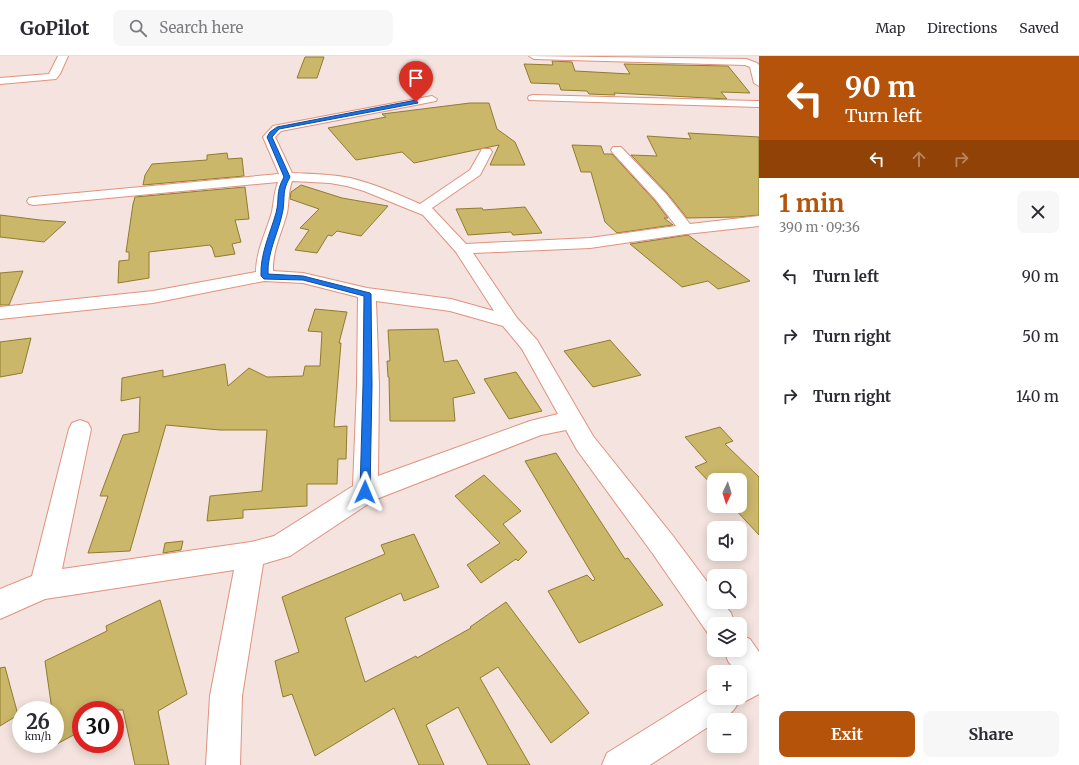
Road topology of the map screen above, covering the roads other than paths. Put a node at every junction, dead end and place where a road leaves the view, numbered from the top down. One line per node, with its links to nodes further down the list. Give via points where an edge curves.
1 (63, 56): 4 (street, via 52,77)
2 (534, 56): 3 (street)
3 (641, 58): 5 (street, via 746,62 754,65)
4 (0, 81)
5 (759, 83)
6 (533, 98): 8 (street)
7 (432, 99): 11 (street, via 277,128 269,137)
8 (757, 103)
9 (618, 150): 15 (street)
10 (486, 152): 13 (street, via 475,172)
11 (287, 177): 12 (street); 13 (street, via 349,182); 17 (street, via 281,188 280,211 264,263)
12 (34, 201)
13 (422, 209): 16 (street, via 434,217)
14 (759, 220): 15 (street)
15 (686, 229): 16 (street, via 590,243)
16 (462, 249): 20 (street)
17 (264, 276): 18 (street, via 303,278); 19 (street, via 153,297)
18 (367, 294): 20 (street, via 451,305); 23 (street)
19 (0, 313)
20 (510, 322): 21 (street, via 530,345)
21 (571, 420): 23 (street, via 538,427); 27 (street, via 585,444)
22 (80, 429): 25 (street)
23 (365, 492): 24 (street, via 280,547)
24 (251, 555): 25 (street); 31 (street, via 226,696)
25 (44, 585): 26 (street)
26 (0, 604)
27 (715, 617)
28 (742, 657): 29 (street)
29 (752, 681)
30 (713, 705): 32 (street)
31 (223, 765)
32 (619, 765)

